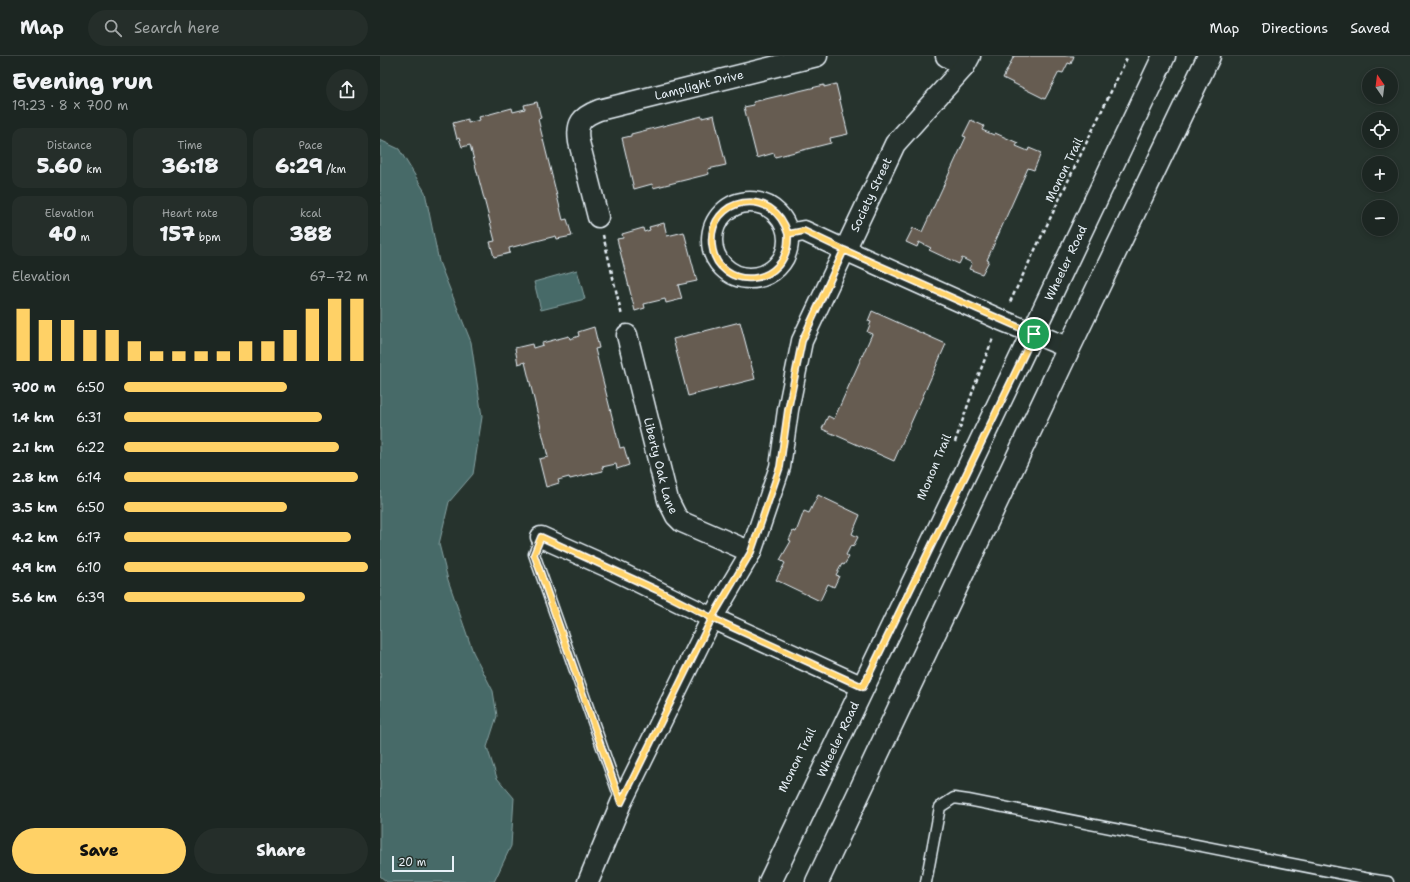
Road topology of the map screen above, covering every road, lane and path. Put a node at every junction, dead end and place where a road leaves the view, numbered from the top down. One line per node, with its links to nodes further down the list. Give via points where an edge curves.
1 (817, 56): 7 (street, Lamplight Drive, via 599,110 583,118 577,132)
2 (946, 56): 6 (street)
3 (1128, 56): 10 (path, Monon Trail)
4 (1164, 56): 11 (street, Wheeler Road)
5 (1209, 56): 13 (street)
6 (967, 61): 9 (street, Society Street, via 895,144)
7 (598, 217): 12 (path)
8 (788, 234): 9 (street, via 804,231)
9 (844, 250): 10 (street); 16 (street, Society Street, via 802,341 780,467)
10 (1001, 320): 11 (street); 14 (path, Monon Trail, via 986,354)
11 (1034, 334): 13 (street); 18 (street, Wheeler Road)
12 (627, 335): 16 (street, Liberty Oak Lane, via 668,500 674,512 682,522)
13 (1069, 348): 23 (street)
14 (954, 446)
15 (541, 537): 17 (street); 19 (lane, via 534,554)
16 (751, 552): 17 (street, Society Street)
17 (712, 618): 18 (street); 19 (street, Society Street)
18 (863, 687): 22 (street, Wheeler Road)
19 (621, 803): 21 (street, Society Street)
20 (1368, 880): 24 (lane, via 954,798 940,807); 25 (lane)
21 (588, 882)
22 (770, 882)
23 (818, 882)
24 (926, 882)
25 (1388, 882)

